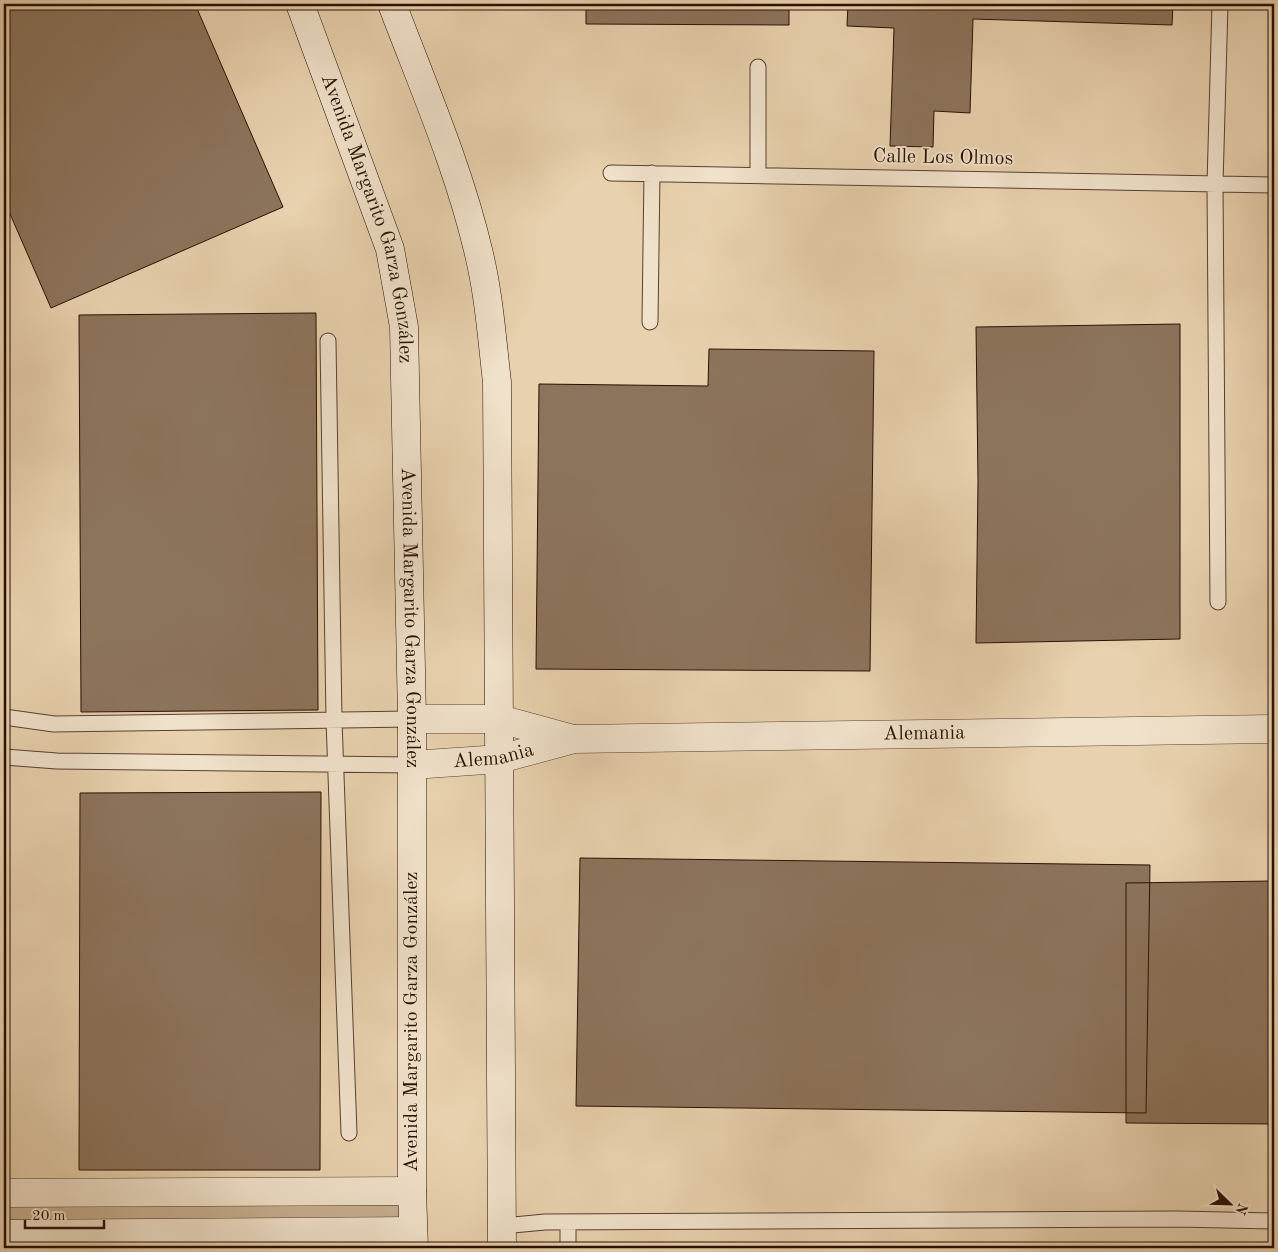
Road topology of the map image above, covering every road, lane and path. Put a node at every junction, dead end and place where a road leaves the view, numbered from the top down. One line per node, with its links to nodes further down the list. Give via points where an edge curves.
1 (300, 4): 14 (main road, Avenida Margarito Garza González, via 390,249 404,327)
2 (392, 4): 15 (main road, via 462,194 490,312 497,382)
3 (1220, 4): 8 (lane)
4 (758, 67): 7 (lane)
5 (611, 173): 6 (lane, Calle Los Olmos)
6 (652, 173): 7 (lane, Calle Los Olmos); 10 (lane)
7 (758, 175): 8 (lane, Calle Los Olmos)
8 (1215, 184): 9 (lane, Calle Los Olmos); 12 (lane)
9 (1274, 185)
10 (650, 322)
11 (328, 341): 16 (lane)
12 (1218, 602)
13 (4, 717): 16 (lane, via 54,724)
14 (412, 719): 15 (main road, Alemania); 16 (lane); 22 (main road, Avenida Margarito Garza González)
15 (500, 719): 18 (main road, Alemania); 20 (main road)
16 (334, 720): 21 (lane)
17 (1274, 729): 18 (main road, Alemania)
18 (574, 739): 20 (main road, Alemania)
19 (4, 757): 21 (lane, via 57,761)
20 (500, 760): 22 (main road, Alemania); 29 (main road)
21 (336, 764): 22 (lane); 23 (lane)
22 (412, 765): 24 (main road, Avenida Margarito Garza González)
23 (349, 1133)
24 (412, 1191): 25 (main road); 30 (main road, Avenida Margarito Garza González)
25 (4, 1193)
26 (1274, 1221): 27 (lane)
27 (568, 1222): 29 (lane); 31 (lane)
28 (4, 1234): 30 (main road)
29 (502, 1237)
30 (414, 1240)
31 (568, 1248)

